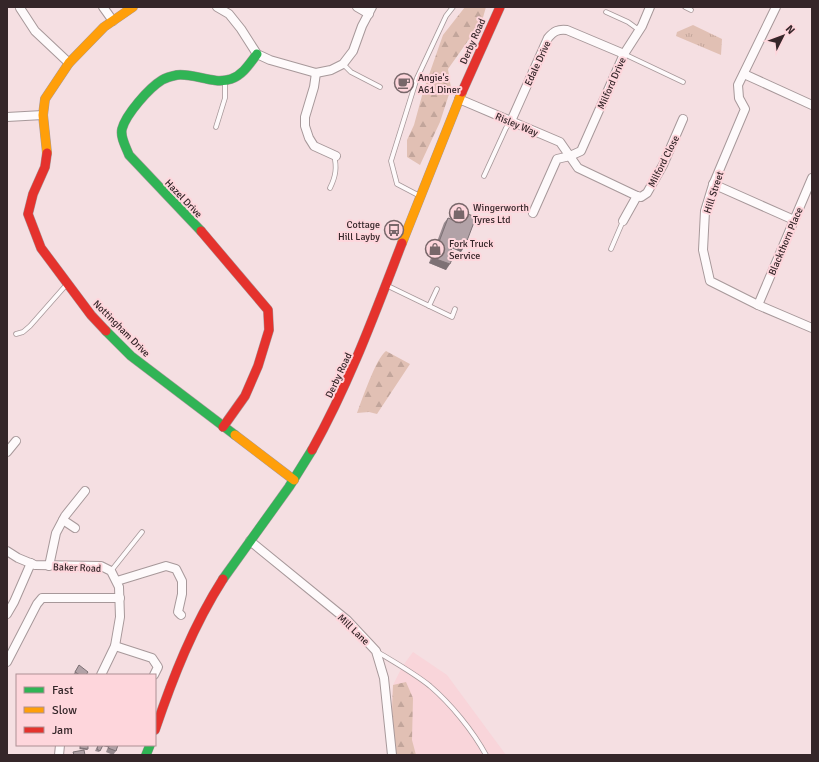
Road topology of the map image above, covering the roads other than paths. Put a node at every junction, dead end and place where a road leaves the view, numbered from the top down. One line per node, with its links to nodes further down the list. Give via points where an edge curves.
1 (103, 7): 16 (street)
2 (133, 7): 16 (main road, Nottingham Drive)
3 (218, 7): 15 (street)
4 (235, 7): 15 (street)
5 (357, 7): 12 (street)
6 (453, 7): 40 (lane, via 446,16 417,78 391,161 397,184)
7 (500, 7): 27 (main road, Derby Road)
8 (650, 7): 17 (street, Milford Drive)
9 (685, 7): 13 (lane)
10 (776, 7): 23 (street, Hill Street)
11 (20, 8): 20 (street, via 35,31)
12 (370, 10): 21 (street, via 352,51)
13 (692, 10)
14 (606, 12): 17 (lane)
15 (229, 14): 18 (street, via 242,29)
16 (113, 21): 20 (main road, Nottingham Drive)
17 (639, 30): 19 (street, Milford Drive)
18 (257, 54): 22 (street); 24 (main road, via 243,71)
19 (624, 54): 25 (lane); 32 (street, Edale Drive, via 567,30 553,31); 35 (street, Milford Drive, via 581,151)
20 (69, 63): 29 (main road, Nottingham Drive, via 45,99)
21 (343, 64): 22 (street); 26 (lane, via 351,72)
22 (316, 73): 34 (street, via 305,126 314,146)
23 (744, 74): 28 (street); 38 (street, Hill Street, via 738,85 739,98 745,109)
24 (225, 80): 33 (lane, via 225,98); 54 (main road, Hazel Drive, via 179,75 164,79 150,90 128,117 122,130 129,155 193,222 268,310 268,330 258,366 245,396)
25 (684, 82)
26 (380, 86)
27 (459, 99): 32 (street, Risley Way); 40 (main road, Derby Road)
28 (812, 105)
29 (42, 115): 30 (street); 46 (main road, Nottingham Drive, via 47,151 46,168 33,194 28,214 41,248)
30 (7, 117)
31 (683, 119): 41 (street, Milford Close, via 646,193 641,197)
32 (511, 121): 35 (street, Risley Way, via 560,142); 36 (lane)
33 (216, 127)
34 (335, 155): 39 (lane, via 336,171)
35 (570, 156): 41 (street, Milford Close, via 578,168); 42 (street, Milford Drive, via 557,159)
36 (484, 176)
37 (812, 178): 43 (street, Blackthorn Place)
38 (713, 184): 43 (street); 49 (street, Hill Street, via 705,210 704,250 710,281)
39 (330, 188)
40 (420, 196): 47 (main road, Derby Road)
41 (637, 196): 44 (street, Milford Close)
42 (533, 213)
43 (794, 220): 49 (street, Blackthorn Place)
44 (623, 221): 45 (lane)
45 (610, 249)
46 (67, 283): 53 (lane, via 30,326); 54 (main road, Nottingham Drive, via 91,315 131,356)
47 (386, 285): 50 (lane); 57 (main road, Derby Road, via 352,374 322,433)
48 (437, 288): 50 (lane)
49 (758, 305): 52 (street, Hill Street)
50 (429, 306): 51 (lane, via 452,317)
51 (455, 309)
52 (812, 328)
53 (16, 334)
54 (223, 427): 57 (main road, Nottingham Drive)
55 (16, 441): 56 (street)
56 (7, 452)
57 (294, 480): 62 (main road, Derby Road)
58 (85, 492): 59 (street)
59 (62, 520): 60 (street); 65 (street, via 56,533)
60 (75, 528)
61 (142, 532): 66 (lane)
62 (250, 541): 72 (street, Mill Lane, via 347,620); 76 (main road, Derby Road, via 208,604 190,637)
63 (7, 551): 64 (street, Baker Road)
64 (31, 563): 65 (street, Baker Road); 69 (street)
65 (49, 566): 66 (street, Baker Road, via 101,566)
66 (111, 571): 67 (street, Baker Road)
67 (117, 581): 68 (street, Baker Road); 70 (street, via 166,566 176,569 182,581 178,612)
68 (120, 598): 71 (street, Baker Road); 73 (street, via 42,598)
69 (7, 614)
70 (181, 615)
71 (115, 646): 74 (street, Baker Road); 75 (street, via 152,658 158,667)
72 (376, 651): 77 (street, Mill Lane, via 384,678); 78 (lane, via 430,686 454,710 479,741)
73 (7, 662)
74 (101, 674)
75 (154, 674)
76 (156, 727)
77 (392, 755)
78 (486, 755)

